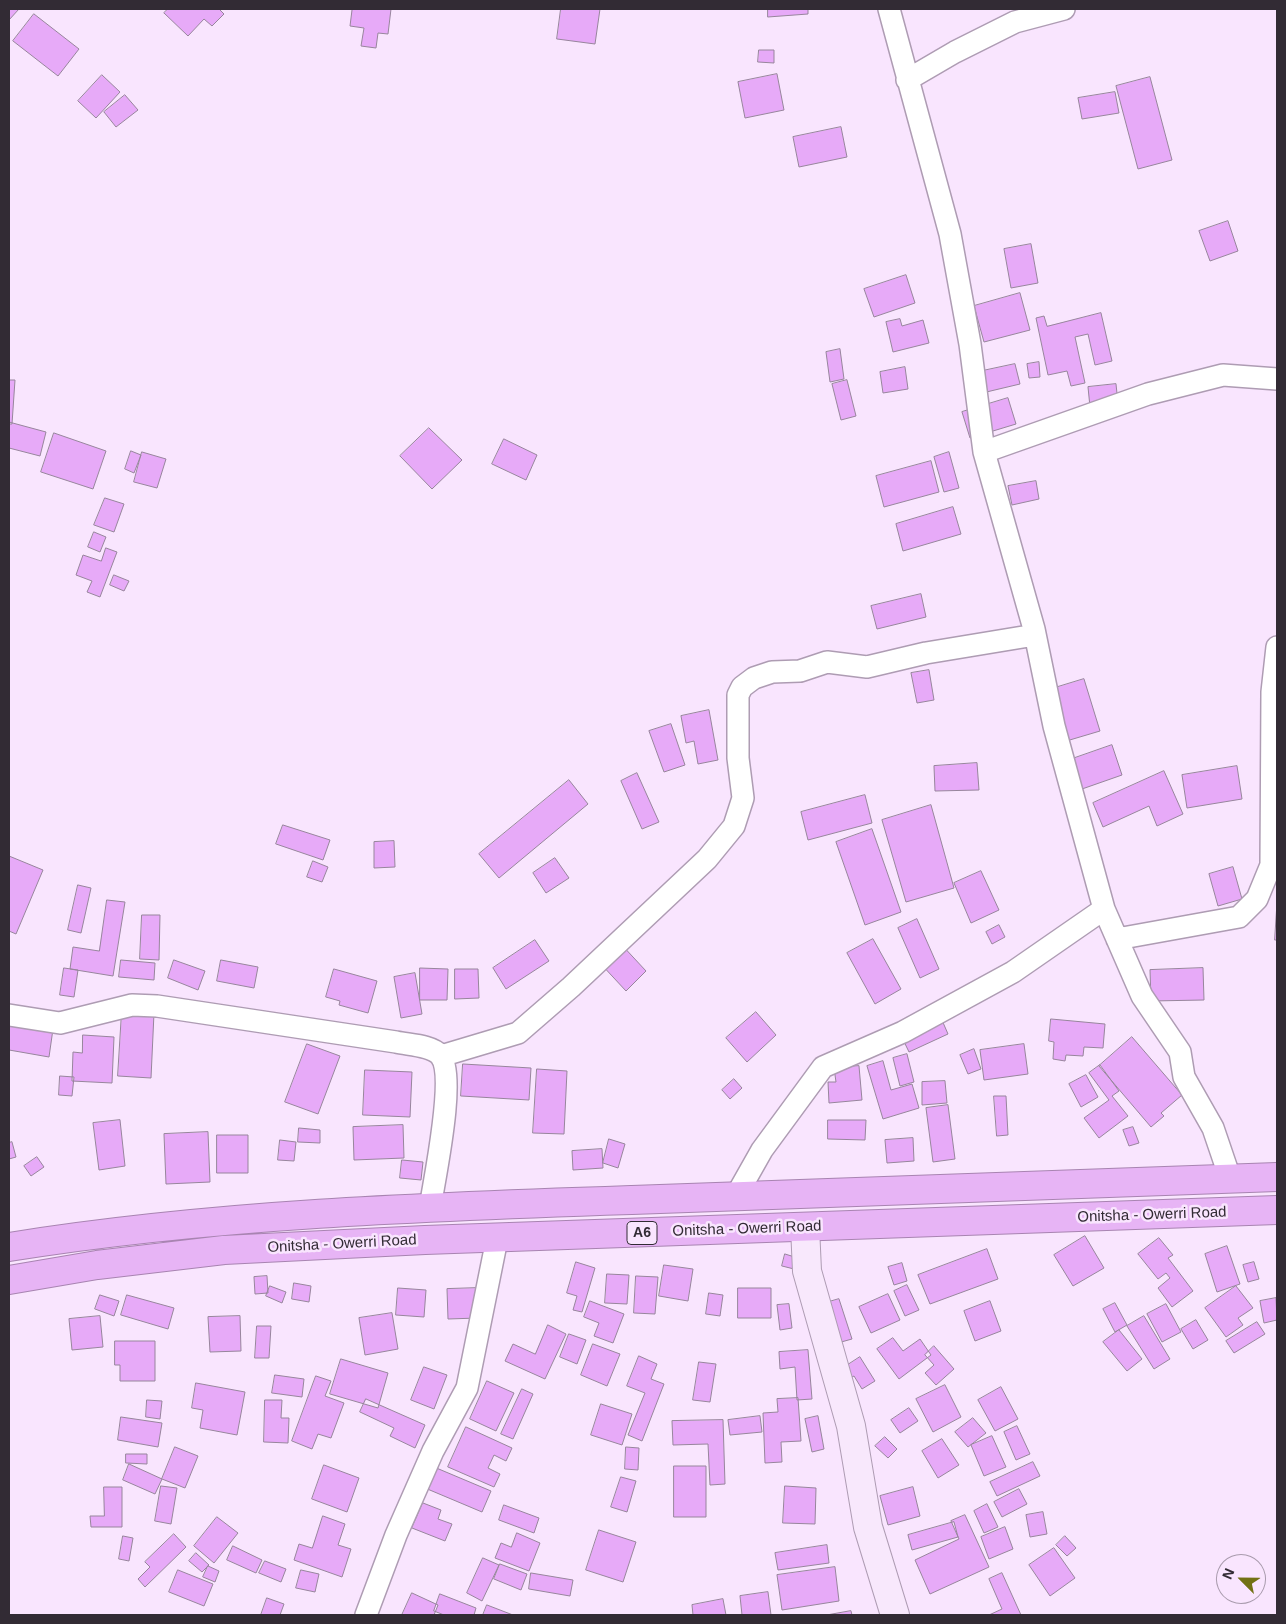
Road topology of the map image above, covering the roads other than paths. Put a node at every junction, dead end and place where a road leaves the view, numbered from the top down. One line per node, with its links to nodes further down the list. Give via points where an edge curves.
1 (889, 9): 3 (street)
2 (1064, 9): 3 (street, via 1015,22)
3 (907, 80): 5 (street, via 950,234 970,344)
4 (1277, 379): 5 (street, via 1223,375 1148,394)
5 (984, 452): 6 (street)
6 (1035, 635): 8 (street, via 1054,726); 11 (street, via 926,653 867,667 827,662 800,671 772,672 754,678 742,687 738,695 738,758 743,798 734,826 707,859 518,1033)
7 (1277, 647): 9 (street, via 1272,692 1271,865 1256,899 1238,917)
8 (1104, 909): 9 (street); 14 (street, via 1013,972 903,1032 823,1068 762,1150)
9 (1117, 939): 13 (street, via 1142,996 1180,1052 1184,1077 1213,1128)
10 (9, 1015): 11 (street, via 60,1023 132,1004 157,1006 396,1042 433,1050)
11 (441, 1056): 15 (street, via 448,1097)
12 (1277, 1176): 13 (highway, Onitsha - Owerri Road / A6)
13 (1230, 1178): 14 (highway, Onitsha - Owerri Road / A6)
14 (736, 1196): 15 (highway, Onitsha - Owerri Road / A6)
15 (430, 1208): 19 (highway, Onitsha - Owerri Road / A6, via 278,1216 85,1235)
16 (1277, 1210): 17 (highway, Onitsha - Owerri Road / A6)
17 (805, 1227): 18 (highway, Onitsha - Owerri Road / A6); 22 (street, via 807,1271 851,1426 868,1527)
18 (497, 1239): 20 (highway, Onitsha - Owerri Road / A6, via 224,1250 97,1265); 21 (street, via 467,1388 433,1451)
19 (9, 1247)
20 (9, 1280)
21 (366, 1615)
22 (895, 1615)

